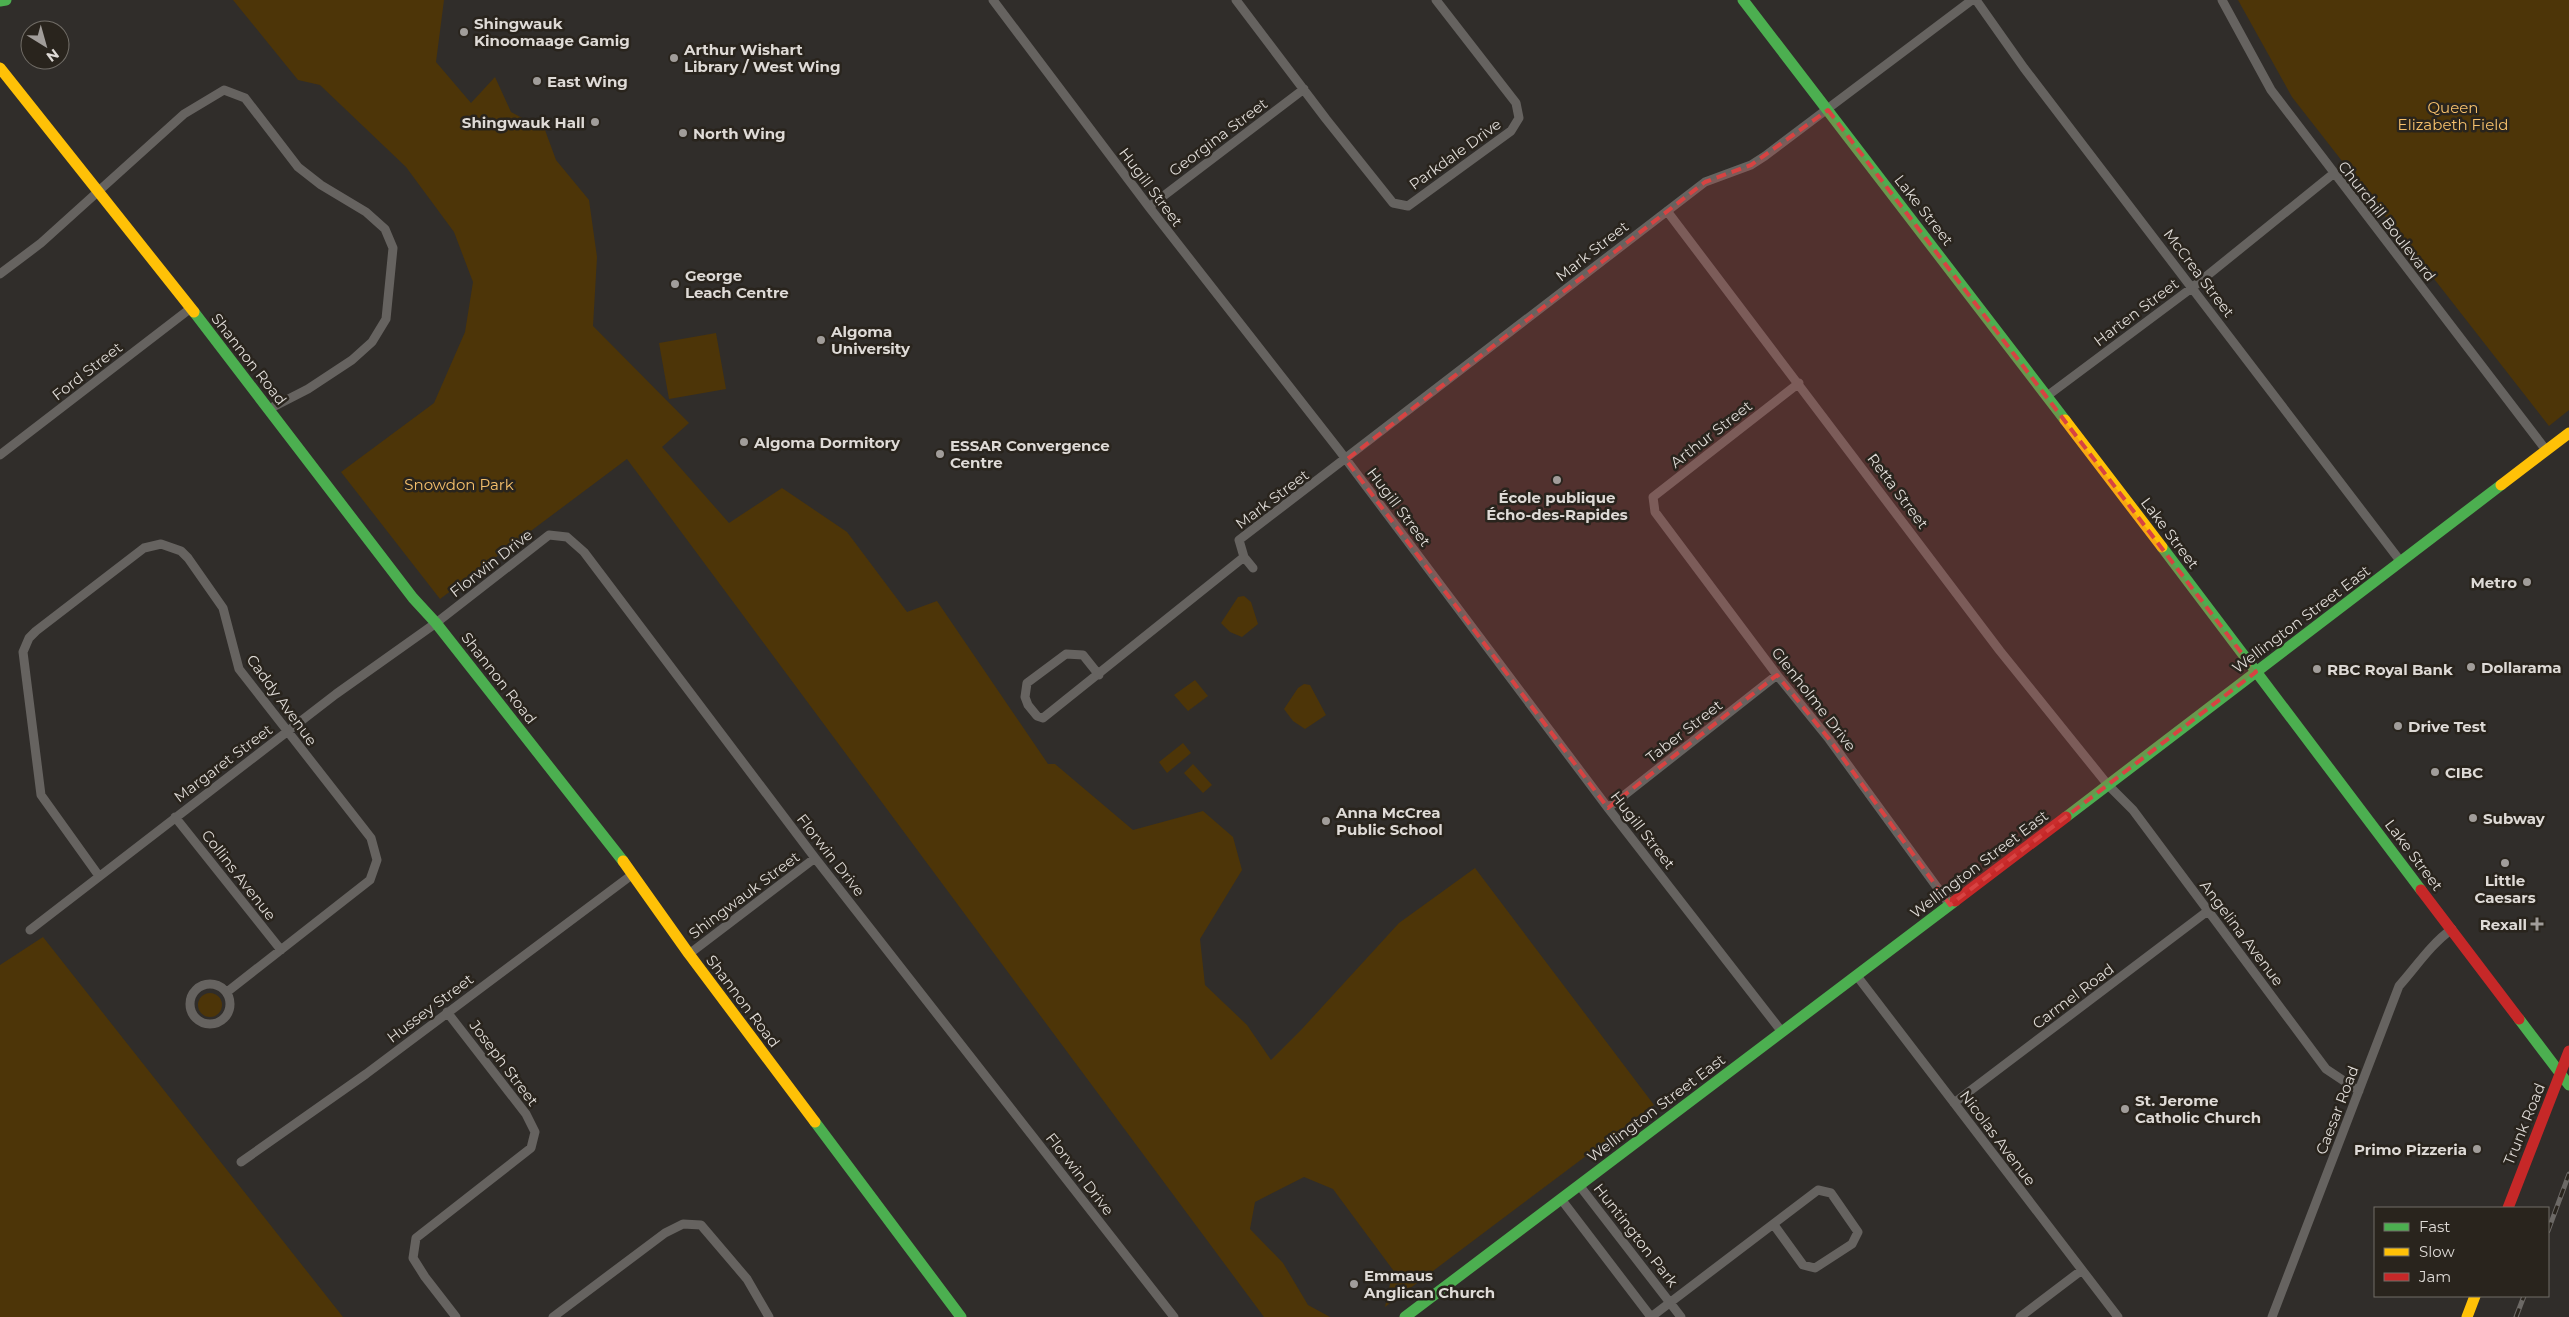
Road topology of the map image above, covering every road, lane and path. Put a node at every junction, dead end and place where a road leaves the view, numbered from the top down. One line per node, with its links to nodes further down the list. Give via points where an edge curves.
1 (6, 0): 9 (street)
2 (993, 0): 15 (street, Hugill Street)
3 (1236, 0): 11 (street, Parkdale Drive)
4 (1436, 0): 11 (street, Parkdale Drive, via 1516,103 1519,118 1511,131 1408,206 1393,203)
5 (1743, 0): 12 (street, Lake Street)
6 (1972, 0): 12 (street, Mark Street)
7 (1976, 0): 18 (street, McCrea Street, via 2024,68)
8 (2222, 0): 13 (street, Churchill Boulevard, via 2271,90)
9 (0, 1)
10 (0, 68): 14 (street, Shannon Road)
11 (1304, 89): 15 (street, Georgina Street)
12 (1828, 110): 16 (street, Mark Street, via 1751,165 1705,182); 21 (street, Lake Street)
13 (2333, 174): 18 (street, Harten Street); 24 (street, Churchill Boulevard)
14 (98, 190): 17 (street, via 41,243); 19 (street, Shannon Road); 22 (street, via 184,114 224,90 244,98 298,167 366,212 385,229 393,248 386,319 372,342 352,360 308,389)
15 (1149, 207): 26 (street, Hugill Street)
16 (1667, 211): 20 (street, Retta Street); 26 (street, Mark Street)
17 (0, 274)
18 (2193, 287): 21 (street, Harten Street); 29 (street, McCrea Street)
19 (191, 308): 22 (street, Shannon Road); 25 (street, Ford Street)
20 (1799, 383): 27 (street, Arthur Street, via 1653,497); 36 (street, Retta Street, via 2000,651)
21 (2047, 396): 32 (street, Lake Street)
22 (269, 409): 31 (street, Shannon Road, via 413,598)
23 (2569, 433): 24 (street, Wellington Street East)
24 (2546, 450): 29 (street, Wellington Street East)
25 (0, 455)
26 (1346, 460): 28 (street, Mark Street, via 1239,540); 37 (street, Hugill Street)
27 (1655, 512): 34 (street, Glenholme Drive)
28 (1244, 557): 30 (street); 33 (street)
29 (2401, 562): 32 (street, Wellington Street East)
30 (1253, 568)
31 (436, 623): 35 (street, Margaret Street); 39 (street, Florwin Drive, via 549,535 568,537 584,552); 40 (street, Shannon Road)
32 (2256, 672): 36 (street, Wellington Street East); 45 (street, Lake Street)
33 (1099, 675): 33 (street, via 1043,718 1032,710 1025,698 1031,679 1066,654 1082,656)
34 (1777, 675): 37 (street, Taber Street); 42 (street, Glenholme Drive, via 1829,739)
35 (287, 732): 38 (street, Margaret Street); 41 (street, Caddy Avenue, via 239,669 223,608 188,558 161,544 144,548 36,631 23,652 41,795); 46 (street, Caddy Avenue, via 371,838 377,860 370,880)
36 (2108, 786): 42 (street, Wellington Street East); 43 (street, Angelina Avenue, via 2133,810)
37 (1608, 808): 51 (street, Hugill Street)
38 (175, 817): 41 (street, Margaret Street); 46 (street, Collins Avenue)
39 (815, 858): 47 (street, Shingwauk Street); 69 (street, Florwin Drive)
40 (633, 874): 47 (street, Shannon Road); 50 (street, Hussey Street)
41 (99, 876): 44 (street, Margaret Street)
42 (1950, 905): 48 (street, Wellington Street East)
43 (2209, 910): 55 (street, Angelina Avenue, via 2326,1069); 56 (street, Carmel Road)
44 (30, 930)
45 (2452, 930): 53 (street, Lake Street); 55 (street, Caesar Road, via 2435,941 2432,949 2398,986)
46 (281, 950): 49 (street, Caddy Avenue)
47 (689, 954): 68 (street, Shannon Road)
48 (1857, 976): 51 (street, Wellington Street East); 56 (street, Nicolas Avenue)
49 (227, 992): 49 (street, via 217,984 203,984 197,988 190,1006 195,1018 207,1024 221,1022 230,1012)
50 (447, 1012): 57 (street, Hussey Street); 65 (street, Joseph Street, via 526,1114 535,1132 531,1148 416,1238 413,1258)
51 (1782, 1032): 58 (street, Wellington Street East)
52 (2569, 1051): 53 (street, Trunk Road)
53 (2561, 1072): 54 (street, Lake Street); 60 (street, Trunk Road)
54 (2569, 1085)
55 (2359, 1091): 75 (street, Caesar Road)
56 (1954, 1103): 62 (street, Nicolas Avenue)
57 (242, 1162)
58 (1579, 1185): 59 (street, Wellington Street East); 64 (street, Huntington Park)
59 (1561, 1199): 70 (street, Wellington Street East); 71 (street, Huntington Park)
60 (2508, 1207)
61 (1774, 1225): 61 (street, Huntington Park, via 1804,1265 1815,1268 1852,1244 1858,1232 1831,1192 1818,1190); 64 (street, Huntington Park)
62 (2082, 1270): 73 (street); 74 (street, Nicolas Avenue)
63 (2475, 1297): 76 (street)
64 (1670, 1303): 71 (street, Huntington Park); 72 (street, Huntington Park)
65 (456, 1317)
66 (553, 1317): 67 (street, via 665,1233 683,1224 701,1224 747,1280)
67 (769, 1317)
68 (961, 1317)
69 (1174, 1317)
70 (1405, 1317)
71 (1651, 1317)
72 (1681, 1317)
73 (2020, 1317)
74 (2118, 1317)
75 (2272, 1317)
76 (2467, 1317)

